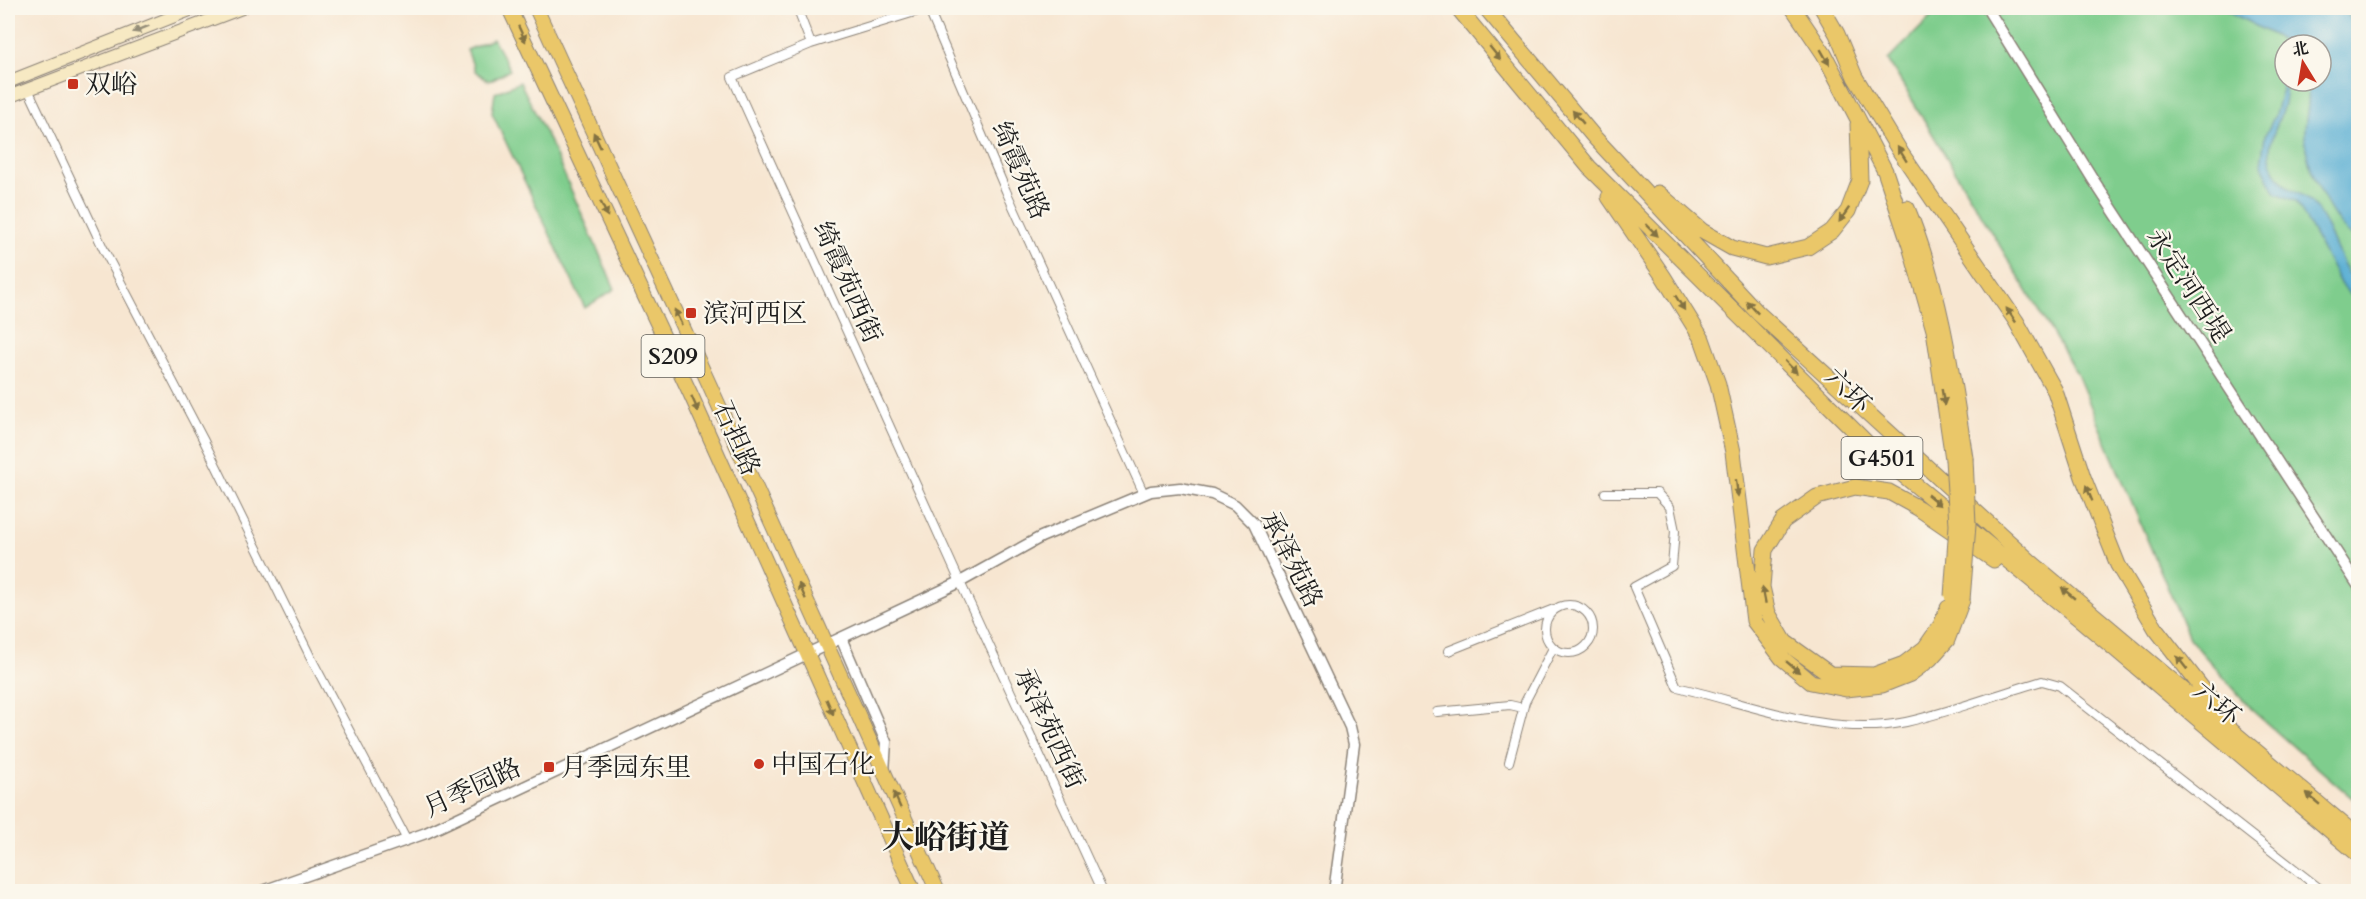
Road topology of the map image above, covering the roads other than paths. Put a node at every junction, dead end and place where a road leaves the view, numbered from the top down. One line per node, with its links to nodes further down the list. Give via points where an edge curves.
1 (195, 8): 16 (main road, one-way to 16)
2 (242, 8): 17 (main road)
3 (509, 8): 34 (main road, 石担路 / S209, one-way to 34, via 691,395)
4 (536, 8): 13 (main road, 石担路 / S209)
5 (545, 8): 13 (street)
6 (797, 8): 14 (street)
7 (928, 8): 14 (street, 绮霞苑路); 24 (street, 绮霞苑路, via 1006,191)
8 (1458, 8): 21 (highway, 六环 / G4501, one-way to 21)
9 (1486, 8): 20 (highway, 六环 / G4501, one-way to 9)
10 (1793, 8): 19 (highway, one-way to 19, via 1824,54)
11 (1822, 8): 15 (highway)
12 (1987, 8): 26 (street, 永定河西堤, via 2094,181)
13 (544, 23): 31 (main road, 石担路 / S209, one-way to 13)
14 (811, 44): 25 (street, 绮霞苑西街, via 732,77)
15 (1855, 77): 22 (highway, via 1921,242 1944,327); 37 (highway, one-way to 15, via 2156,629 2123,574 2082,477 2055,391 2016,321 1931,200)
16 (8, 82)
17 (28, 89): 18 (main road); 41 (street, via 104,250)
18 (8, 97)
19 (1857, 118): 20 (highway, one-way to 20, via 1860,180 1848,211 1832,231 1808,247 1766,257 1732,248 1702,231); 22 (highway, one-way to 22, via 1885,171 1919,278 1934,330)
20 (1595, 138): 37 (highway, 六环 / G4501, one-way to 20, via 2032,563 1758,313)
21 (1589, 167): 27 (highway, one-way to 27, via 1702,339 1718,384 1733,452 1754,621 1782,658 1811,682 1846,689 1882,685 1910,674 1930,660 1947,640); 29 (highway, 六环 / G4501, one-way to 29, via 1881,457)
22 (1959, 458): 27 (highway, bridge)
23 (1605, 493): 48 (street, via 1657,493 1670,507 1675,531 1672,566 1634,588 1677,687 1800,720 1858,726 1905,722 2042,681 2060,686)
24 (1144, 494): 25 (street, 承泽苑路, via 1041,537); 47 (street, 承泽苑路, via 1180,488 1212,494 1235,505 1254,524 1350,727 1354,744)
25 (960, 582): 30 (street, 承泽苑路); 46 (street, 承泽苑西街)
26 (2358, 585)
27 (1957, 598): 29 (highway, one-way to 29, via 1925,648 1904,664 1875,675 1830,674 1785,642 1768,613 1762,587 1765,550 1783,521 1816,497 1855,486 1889,492)
28 (1557, 608): 32 (street, via 1545,626); 32 (street, via 1573,605 1586,613 1593,627 1589,642 1576,652); 33 (street)
29 (2082, 621): 42 (highway, 六环 / G4501)
30 (841, 638): 31 (street, 承泽苑路); 39 (street, via 886,742)
31 (826, 644): 34 (street, 月季园路); 39 (main road, 石担路 / S209)
32 (1553, 648): 35 (street)
33 (1448, 651)
34 (806, 654): 41 (street, 月季园路); 44 (main road, 石担路 / S209, one-way to 44)
35 (1523, 708): 36 (street, via 1510,705); 38 (street)
36 (1437, 712)
37 (2244, 742): 40 (highway, 六环 / G4501, one-way to 37)
38 (1509, 762)
39 (884, 772): 45 (main road, 石担路 / S209, one-way to 39)
40 (2358, 837)
41 (407, 840): 43 (street, 月季园路)
42 (2358, 854)
43 (260, 891)
44 (914, 891)
45 (938, 891)
46 (1103, 891)
47 (1334, 891)
48 (2324, 891)

